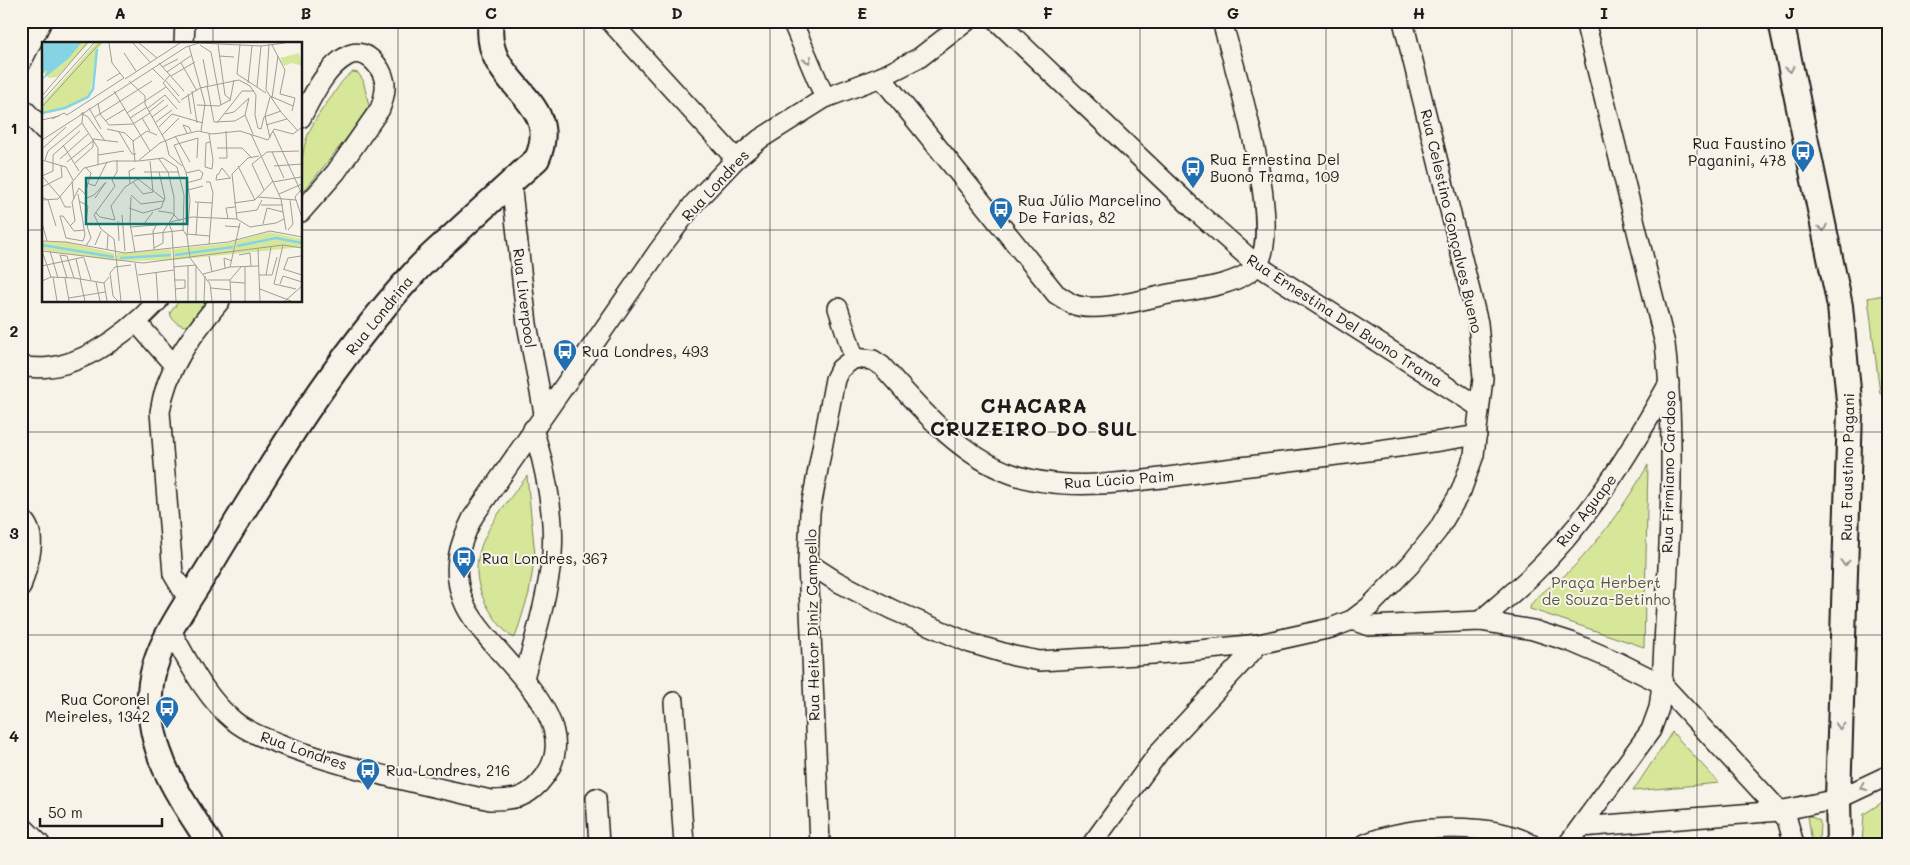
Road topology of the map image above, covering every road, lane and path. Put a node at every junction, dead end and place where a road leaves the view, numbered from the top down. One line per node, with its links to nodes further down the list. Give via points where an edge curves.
1 (42, 21): 13 (street)
2 (185, 21): 12 (street)
3 (491, 21): 21 (street, Rua Londrina, via 492,50 500,69 538,112 544,130 544,144 537,159)
4 (610, 21): 20 (street)
5 (792, 21): 16 (street, one-way to 16)
6 (967, 21): 14 (street, Rua Londres, via 919,58)
7 (997, 21): 23 (street, Rua Ernestina Del Buono Trama)
8 (1222, 21): 23 (street, via 1258,166 1265,214 1265,242)
9 (1403, 21): 32 (street, Rua Celestino Gonçalves Bueno, via 1478,323 1483,378)
10 (1585, 21): 31 (street, Rua Firmiano Cardoso, via 1654,294)
11 (1781, 21): 49 (street, Rua Faustino Pagani, one-way to 49, via 1840,306 1850,411)
12 (184, 42)
13 (21, 63)
14 (881, 77): 16 (street, Rua Londres); 23 (street, via 1056,294 1073,304 1094,307 1218,286)
15 (309, 88): 18 (street); 22 (street, via 353,53 373,60 380,68 385,83 384,98 370,126)
16 (825, 98): 20 (street, Rua Londres, via 760,139)
17 (21, 106): 19 (street)
18 (302, 114)
19 (42, 128)
20 (736, 159): 33 (street, Rua Londres, via 695,202)
21 (511, 182): 33 (street, Rua Liverpool, via 527,324); 39 (street, Rua Londrina, via 415,271 368,326 304,414)
22 (302, 211)
23 (1257, 265): 32 (street, Rua Ernestina Del Buono Trama)
24 (157, 302): 27 (street)
25 (219, 302): 29 (street)
26 (838, 308): 28 (street)
27 (137, 323): 29 (street); 30 (street, via 94,352 55,366 35,369)
28 (854, 358): 35 (street, Rua Lúcio Paim, via 874,360 882,366 968,452 1011,474 1056,484 1131,481); 37 (street, Rua Heitor Diniz Campello, via 840,368 835,379 810,512)
29 (173, 364): 39 (street, via 163,390 160,412 162,452 173,574)
30 (21, 366)
31 (1669, 382): 41 (street, Rua Aguape, via 1608,485 1572,532 1530,578); 45 (street, Rua Firmiano Cardoso, via 1671,433)
32 (1479, 407): 35 (street, Rua Celestino Gonçalves Bueno)
33 (544, 413): 34 (street, Rua Londres)
34 (533, 429): 44 (street, via 546,491 552,553 541,616); 44 (street, Rua Londres, via 473,517 460,544 456,571 463,600 480,629)
35 (1477, 435): 40 (street, Rua Celestino Gonçalves Bueno, via 1474,455 1461,491 1438,530 1410,565)
36 (21, 518): 38 (street, via 29,525 32,546)
37 (808, 563): 43 (street, Rua Celestino Gonçalves Bueno, via 893,610 970,643 1040,661); 57 (street, Rua Heitor Diniz Campello)
38 (21, 587)
39 (189, 601): 42 (street, Rua Londrina)
40 (1352, 620): 41 (street, via 1369,626); 43 (street, Rua Celestino Gonçalves Bueno, via 1302,636)
41 (1480, 621): 45 (street, via 1533,630 1571,642)
42 (171, 631): 44 (street, Rua Londres, via 202,685 235,722 322,759 490,800 512,800 534,791 552,766 556,742 548,715); 54 (street, Rua Londrina, via 154,664 150,694 152,731 167,776)
43 (1259, 644): 58 (street, via 1160,751)
44 (524, 678)
45 (1662, 684): 50 (street); 52 (street, Rua Firmiano Cardoso, via 1659,708 1651,730)
46 (674, 702): 56 (street)
47 (1889, 775): 49 (street, one-way to 49)
48 (596, 798): 55 (street)
49 (1838, 798): 50 (street); 63 (street, Rua Faustino Pagani)
50 (1779, 811): 52 (street); 62 (street, via 1786,819)
51 (21, 825): 53 (street)
52 (1581, 827): 61 (street, Rua Firmiano Cardoso)
53 (40, 844)
54 (210, 844)
55 (599, 844)
56 (684, 844)
57 (820, 844)
58 (1092, 844)
59 (1365, 844): 60 (street, via 1411,830 1452,828 1488,831)
60 (1531, 844)
61 (1568, 844)
62 (1794, 844)
63 (1839, 844)

